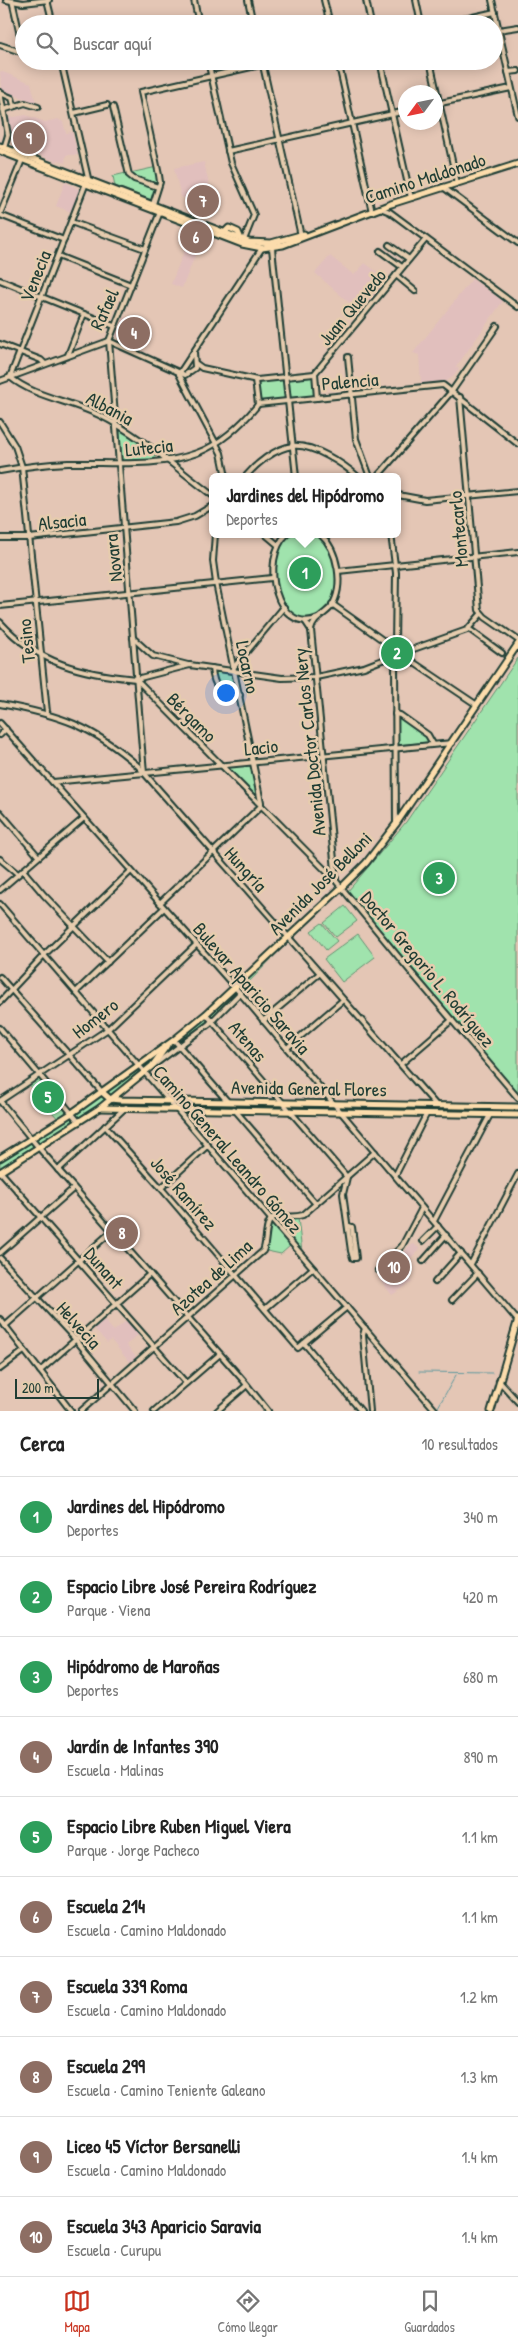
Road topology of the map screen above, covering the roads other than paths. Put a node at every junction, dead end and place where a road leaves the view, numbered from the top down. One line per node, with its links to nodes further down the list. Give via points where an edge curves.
1 (6, 0): 9 (street)
2 (48, 0): 9 (street); 12 (street)
3 (194, 0): 13 (street)
4 (248, 0): 14 (street)
5 (324, 0): 15 (street)
6 (366, 0): 16 (street)
7 (416, 0): 17 (street)
8 (492, 0): 10 (street)
9 (12, 1): 11 (street)
10 (494, 12): 18 (street); 19 (street)
11 (15, 15)
12 (51, 15)
13 (197, 15)
14 (251, 15)
15 (328, 15)
16 (369, 15)
17 (419, 15)
18 (481, 15)
19 (495, 15)
20 (518, 27): 21 (street)
21 (503, 29)
22 (0, 45): 24 (street)
23 (503, 49): 33 (street)
24 (15, 50)
25 (63, 70): 44 (street)
26 (210, 70): 34 (street)
27 (235, 70): 34 (street)
28 (264, 70): 50 (street)
29 (340, 70): 48 (street)
30 (382, 70): 46 (street)
31 (431, 70): 35 (street)
32 (518, 71): 33 (street)
33 (508, 72): 36 (street)
34 (211, 76): 52 (street); 57 (street, via 140,93 158,168)
35 (434, 85)
36 (512, 88): 38 (street); 47 (street)
37 (0, 93): 39 (street, via 12,98); 43 (street)
38 (443, 103)
39 (14, 105): 41 (street, via 25,103); 43 (street)
40 (107, 105): 44 (street)
41 (38, 107)
42 (113, 107): 57 (street, via 129,175)
43 (3, 110): 51 (street, via 8,135)
44 (74, 113): 55 (street)
45 (398, 113): 46 (street)
46 (392, 114): 48 (street); 59 (street)
47 (518, 115)
48 (352, 124): 50 (street); 64 (street)
49 (443, 127): 56 (street)
50 (279, 141): 52 (street); 69 (street)
51 (1, 149): 53 (main road, Camino Maldonado); 55 (main road, Camino Maldonado)
52 (228, 151): 72 (street, via 254,215)
53 (22, 160): 55 (main road, Camino Maldonado); 66 (street)
54 (518, 164): 56 (main road, Camino Maldonado)
55 (87, 182): 60 (main road, Camino Maldonado); 63 (main road, Camino Maldonado); 67 (street, Venecia)
56 (457, 182): 58 (main road, Camino Maldonado)
57 (158, 187): 60 (street)
58 (443, 187): 59 (main road, Camino Maldonado); 73 (street)
59 (410, 198): 61 (main road, Camino Maldonado)
60 (153, 204): 68 (main road, Camino Maldonado)
61 (391, 204): 62 (main road, Camino Maldonado); 65 (street)
62 (380, 208): 64 (main road, Camino Maldonado); 65 (street)
63 (160, 212): 68 (main road, Camino Maldonado); 77 (street, Rafael)
64 (372, 212): 69 (main road, Camino Maldonado)
65 (390, 212): 70 (street)
66 (0, 214): 71 (street)
67 (71, 222): 71 (street, Venecia); 77 (street)
68 (223, 234): 72 (main road, Camino Maldonado, via 228,228 232,229); 75 (main road, Camino Maldonado, via 248,246)
69 (301, 236): 72 (main road, Camino Maldonado, via 266,244); 76 (main road, Camino Maldonado)
70 (426, 239): 80 (street, Juan Quevedo); 87 (street)
71 (64, 240): 79 (street, Venecia)
72 (243, 240)
73 (518, 243)
74 (389, 245): 80 (street)
75 (262, 248): 76 (main road, Camino Maldonado); 94 (street)
76 (272, 248): 106 (street)
77 (145, 249): 84 (street, Rafael)
78 (380, 251): 81 (street)
79 (58, 256): 84 (street); 86 (street, Venecia)
80 (409, 259): 81 (street, Juan Quevedo)
81 (402, 267): 82 (street, Juan Quevedo)
82 (396, 275): 85 (street); 102 (street, Juan Quevedo)
83 (0, 280): 86 (street)
84 (131, 285): 89 (street, Rafael)
85 (415, 291)
86 (42, 297): 88 (street); 93 (street, Venecia)
87 (518, 307)
88 (84, 314): 89 (street); 95 (street)
89 (114, 326): 91 (street, Rafael)
90 (497, 326): 110 (street)
91 (109, 341): 95 (street, Rafael); 103 (street); 117 (street, Novara)
92 (0, 344): 93 (street)
93 (20, 351): 99 (street); 105 (street, Venecia)
94 (194, 352): 97 (street); 98 (street)
95 (68, 355): 99 (street, Rafael)
96 (348, 357): 111 (street)
97 (188, 362): 98 (street); 103 (street)
98 (195, 363): 100 (street); 101 (street)
99 (46, 364): 105 (street, Rafael)
100 (202, 368): 101 (street); 107 (street)
101 (193, 371): 104 (street)
102 (315, 373): 106 (street); 113 (street)
103 (179, 374): 104 (street); 109 (street)
104 (187, 375): 109 (street)
105 (10, 377): 108 (street, Rafael); 117 (street, Albania)
106 (286, 377): 107 (street); 114 (street)
107 (255, 380): 115 (street)
108 (0, 381)
109 (187, 387): 118 (street)
110 (452, 391): 111 (street, Palencia, via 445,385); 112 (street); 130 (street)
111 (351, 394): 113 (street, Palencia); 129 (street, via 357,445)
112 (460, 397): 119 (street); 134 (street, Montecarlo)
113 (317, 398): 114 (street, Palencia)
114 (288, 401): 115 (street, Palencia); 120 (street)
115 (258, 404): 118 (street, Lutecia)
116 (0, 422): 123 (street, Tesino, via 15,446)
117 (115, 424): 121 (street, Albania); 122 (street, Novara)
118 (216, 443): 121 (street, Lutecia, via 197,453); 125 (street)
119 (518, 444)
120 (292, 446): 126 (street, via 267,458); 127 (street); 128 (street, via 324,454)
121 (165, 460): 122 (street, Lutecia); 132 (street, Albania)
122 (118, 464): 123 (street, Lutecia, via 68,463); 136 (street, Novara)
123 (22, 467): 124 (street, Lutecia); 138 (street, Tesino)
124 (0, 471)
125 (225, 473)
126 (250, 473)
127 (295, 473)
128 (353, 473)
129 (368, 473)
130 (380, 473)
131 (518, 491): 134 (street)
132 (209, 493)
133 (401, 496): 134 (street, via 421,500)
134 (469, 496): 146 (street, Montecarlo)
135 (209, 507): 136 (street, Alsacia, via 181,521)
136 (124, 528): 138 (street, Alsacia); 151 (street, Novara)
137 (0, 538): 138 (street, Alsacia)
138 (29, 538): 152 (street, Tesino)
139 (215, 538): 150 (street, Locarno)
140 (270, 538): 144 (street)
141 (284, 538): 144 (street)
142 (325, 538): 148 (street, via 333,551)
143 (392, 538): 147 (street)
144 (278, 545): 149 (street)
145 (518, 552): 146 (street)
146 (475, 556): 147 (street); 156 (street, Montecarlo)
147 (395, 564): 148 (street); 164 (street)
148 (338, 571): 153 (street, via 338,586)
149 (272, 578): 150 (street); 155 (street)
150 (216, 583): 151 (street); 171 (street, Locarno)
151 (130, 592): 152 (street); 162 (street, Novara)
152 (36, 602): 154 (street); 167 (street, Tesino)
153 (332, 604): 157 (street, Avenida Doctor Carlos Nery); 164 (street)
154 (0, 606)
155 (284, 607): 158 (street, Avenida Doctor Carlos Nery); 171 (street)
156 (481, 614): 160 (street); 163 (street)
157 (318, 618): 158 (street, Avenida Doctor Carlos Nery); 161 (street, Avenida Doctor Carlos Nery)
158 (305, 621): 161 (street, Avenida Doctor Carlos Nery)
159 (0, 622): 167 (street, via 17,639)
160 (469, 629): 165 (street); 166 (street)
161 (311, 630): 174 (street, Avenida Doctor Carlos Nery)
162 (133, 638): 170 (street, via 153,656); 175 (street, Novara)
163 (518, 644): 178 (main road, Avenida José Belloni)
164 (393, 646): 166 (street, via 402,646); 168 (street, via 388,652)
165 (502, 653)
166 (404, 654): 169 (street, via 400,660); 178 (street)
167 (41, 655): 175 (street, via 83,672); 179 (street, Tesino)
168 (390, 657): 169 (street); 174 (street)
169 (394, 661): 180 (street)
170 (190, 665): 172 (street); 175 (street)
171 (234, 667): 173 (street, Locarno)
172 (212, 668): 173 (street); 176 (street, via 219,690 229,695)
173 (235, 672): 174 (street, via 282,678); 176 (street, Locarno)
174 (316, 677): 189 (street, Avenida Doctor Carlos Nery)
175 (136, 680): 191 (street, Bérgamo); 192 (street, Novara)
176 (240, 695): 190 (street, Locarno)
177 (0, 704): 179 (street, Hungría)
178 (478, 706): 184 (main road, Avenida José Belloni)
179 (47, 712): 192 (street, Hungría, via 100,737)
180 (395, 714): 185 (street, via 428,735); 187 (street)
181 (0, 723): 182 (street, Bulevar Aparicio Saravia)
182 (6, 729): 183 (street); 193 (street, Bulevar Aparicio Saravia)
183 (0, 734)
184 (453, 742): 186 (street, Lacio); 188 (main road, Avenida José Belloni)
185 (433, 744): 186 (street, Lacio); 187 (street, Lacio)
186 (441, 745): 188 (street, Lacio)
187 (395, 748): 189 (street, Lacio); 197 (street)
188 (448, 750): 197 (main road, Avenida José Belloni)
189 (324, 755): 190 (street, Lacio); 204 (street, Avenida Doctor Carlos Nery)
190 (254, 761): 191 (street, Lacio); 194 (street, Locarno)
191 (221, 765): 192 (street, Lacio); 194 (street, Bérgamo)
192 (144, 773): 193 (street, Lacio); 198 (street, Hungría)
193 (54, 782): 196 (street, Bulevar Aparicio Saravia)
194 (261, 806): 198 (street); 204 (street, Bérgamo)
195 (0, 812): 199 (street)
196 (84, 818): 199 (street); 202 (street, Bulevar Aparicio Saravia)
197 (396, 824): 205 (main road, Avenida José Belloni, via 366,863)
198 (213, 852): 207 (street); 211 (street, Hungría)
199 (38, 856): 201 (street)
200 (0, 859): 203 (street)
201 (23, 870): 203 (street); 210 (street)
202 (131, 871): 207 (street, Bulevar Aparicio Saravia); 210 (street)
203 (18, 874): 206 (street)
204 (336, 881): 205 (street, Doctor Gregorio L. Rodríguez)
205 (342, 887): 211 (main road, Avenida José Belloni); 224 (street, Doctor Gregorio L. Rodríguez)
206 (0, 890)
207 (160, 903): 209 (street, Bulevar Aparicio Saravia)
208 (0, 904): 213 (street, Camino General Leandro Gómez)
209 (164, 908): 212 (street, Bulevar Aparicio Saravia); 214 (street)
210 (74, 926): 213 (street); 214 (street)
211 (288, 937): 215 (street, Hungría); 217 (main road, Avenida José Belloni)
212 (196, 945): 217 (street, Bulevar Aparicio Saravia); 228 (street, Homero)
213 (44, 955): 218 (street); 219 (street, Camino General Leandro Gómez)
214 (108, 962): 219 (street)
215 (320, 973): 221 (street, Hungría); 226 (street)
216 (0, 977): 218 (street)
217 (234, 987): 220 (street, Bulevar Aparicio Saravia); 223 (main road, Avenida José Belloni)
218 (11, 990): 222 (street); 233 (street)
219 (76, 992): 228 (street, Camino General Leandro Gómez)
220 (240, 993): 225 (street, Avenida José Belloni); 226 (street, Bulevar Aparicio Saravia)
221 (343, 1000): 232 (street); 234 (street, Hungría)
222 (0, 1002)
223 (206, 1014): 225 (street, Atenas); 229 (main road, Avenida José Belloni)
224 (452, 1020): 234 (street); 240 (street, Doctor Gregorio L. Rodríguez)
225 (212, 1021): 231 (street, Avenida José Belloni); 245 (street, Atenas)
226 (263, 1021): 232 (street, Bulevar Aparicio Saravia)
227 (0, 1028): 238 (street)
228 (108, 1030): 233 (street, Homero); 235 (street, Camino General Leandro Gómez)
229 (174, 1040): 230 (main road, Avenida José Belloni); 231 (street)
230 (167, 1045): 235 (main road, Avenida José Belloni); 236 (main road, Avenida José Belloni)
231 (180, 1047): 236 (street, Avenida José Belloni); 244 (street)
232 (287, 1048): 246 (street, Bulevar Aparicio Saravia)
233 (70, 1054): 238 (street, Homero); 239 (street)
234 (401, 1064): 247 (street, Hungría)
235 (138, 1065): 237 (street, Camino General Leandro Gómez); 239 (main road, Avenida José Belloni)
236 (153, 1066): 237 (main road, Avenida José Belloni)
237 (144, 1072): 241 (main road, Avenida José Belloni); 243 (street, Camino General Leandro Gómez)
238 (40, 1075): 242 (street, Homero); 255 (street)
239 (102, 1092): 241 (main road); 255 (main road, Avenida José Belloni)
240 (518, 1098)
241 (110, 1099): 243 (main road, Avenida General Flores); 249 (main road, Avenida José Belloni)
242 (0, 1101): 261 (street)
243 (170, 1101): 244 (main road, Avenida General Flores); 251 (street, Camino General Leandro Gómez)
244 (228, 1102): 245 (main road, Avenida General Flores)
245 (283, 1103): 246 (main road, Avenida General Flores); 253 (street, Atenas)
246 (334, 1104): 247 (main road, Avenida General Flores); 254 (street, Bulevar Aparicio Saravia)
247 (436, 1105): 248 (main road, Avenida General Flores)
248 (518, 1107)
249 (100, 1108): 250 (main road, Avenida General Flores); 259 (main road, Avenida José Belloni)
250 (126, 1108): 251 (main road, Avenida General Flores); 260 (street)
251 (176, 1109): 252 (main road, Avenida General Flores); 262 (street, Camino General Leandro Gómez)
252 (234, 1109): 253 (main road, Avenida General Flores); 273 (street)
253 (289, 1110): 254 (main road, Avenida General Flores); 270 (street, Atenas)
254 (340, 1111): 256 (main road, Avenida General Flores); 264 (street, Bulevar Aparicio Saravia)
255 (72, 1113): 259 (street); 261 (main road, Avenida José Belloni)
256 (428, 1113): 257 (main road, Avenida General Flores); 269 (street)
257 (490, 1114): 258 (main road, Avenida General Flores); 277 (street)
258 (518, 1115)
259 (79, 1122): 263 (main road, Avenida José Belloni)
260 (105, 1126): 266 (street); 272 (street, José Ramírez)
261 (32, 1138): 263 (street); 265 (main road, Avenida José Belloni)
262 (208, 1145): 272 (street); 276 (street, Camino General Leandro Gómez)
263 (39, 1148): 266 (street); 267 (main road, Avenida José Belloni)
264 (375, 1152): 269 (street, Bulevar Aparicio Saravia); 270 (street)
265 (0, 1158)
266 (58, 1170): 271 (street)
267 (0, 1171): 275 (street, Dunant)
268 (518, 1174): 288 (street)
269 (395, 1176): 274 (street, Bulevar Aparicio Saravia)
270 (347, 1177): 273 (street); 278 (street, via 343,1194)
271 (74, 1188): 275 (street); 280 (street)
272 (161, 1188): 293 (street, José Ramírez)
273 (316, 1204): 276 (street, via 300,1216)
274 (422, 1208): 277 (street, Bulevar Aparicio Saravia); 290 (street, via 402,1246)
275 (41, 1218): 283 (street); 287 (street, Dunant)
276 (271, 1219): 289 (street, Camino General Leandro Gómez); 293 (street, Azotea de Lima, via 264,1249)
277 (434, 1222): 279 (street, Bulevar Aparicio Saravia)
278 (349, 1226): 278 (street, via 352,1255 356,1258 352,1227)
279 (438, 1226): 281 (street, Bulevar Aparicio Saravia); 282 (street)
280 (112, 1231): 287 (street); 292 (street)
281 (446, 1235): 284 (street, Bulevar Aparicio Saravia); 286 (street)
282 (423, 1241)
283 (0, 1253)
284 (462, 1253): 288 (street, Bulevar Aparicio Saravia); 294 (street)
285 (0, 1258): 295 (street, Helvecia)
286 (423, 1260)
287 (79, 1261): 295 (street); 297 (street, Dunant)
288 (471, 1264): 291 (street, Bulevar Aparicio Saravia)
289 (313, 1268): 298 (street, Camino General Leandro Gómez); 299 (street)
290 (378, 1270)
291 (478, 1273): 296 (street); 302 (street, Bulevar Aparicio Saravia)
292 (150, 1274): 297 (street); 300 (street)
293 (236, 1275): 299 (street, José Ramírez); 300 (street, Azotea de Lima)
294 (435, 1282)
295 (37, 1299): 303 (street); 305 (street, Helvecia)
296 (452, 1300)
297 (117, 1304): 305 (street); 307 (street, Dunant)
298 (347, 1307): 304 (street, Camino General Leandro Gómez); 306 (street)
299 (265, 1309): 306 (street, José Ramírez, via 298,1348)
300 (188, 1316): 307 (street, Azotea de Lima); 309 (street)
301 (0, 1319): 303 (street)
302 (518, 1320): 312 (main road)
303 (5, 1326): 308 (street)
304 (365, 1328): 324 (street); 325 (street, Camino General Leandro Gómez)
305 (76, 1340): 311 (street); 314 (street, Helvecia)
306 (304, 1343): 323 (street)
307 (154, 1347): 313 (street, Dunant); 314 (street, Azotea de Lima)
308 (24, 1351): 310 (street); 311 (street)
309 (220, 1354): 313 (street); 315 (street)
310 (0, 1369)
311 (40, 1371): 317 (street)
312 (500, 1381): 316 (street); 326 (main road)
313 (186, 1383): 320 (street)
314 (112, 1384): 318 (street, Azotea de Lima); 319 (street, Helvecia)
315 (247, 1385): 321 (street); 322 (street)
316 (518, 1402)
317 (71, 1411)
318 (81, 1411)
319 (135, 1411)
320 (154, 1411)
321 (217, 1411)
322 (268, 1411)
323 (360, 1411)
324 (370, 1411)
325 (436, 1411)
326 (490, 1411)

